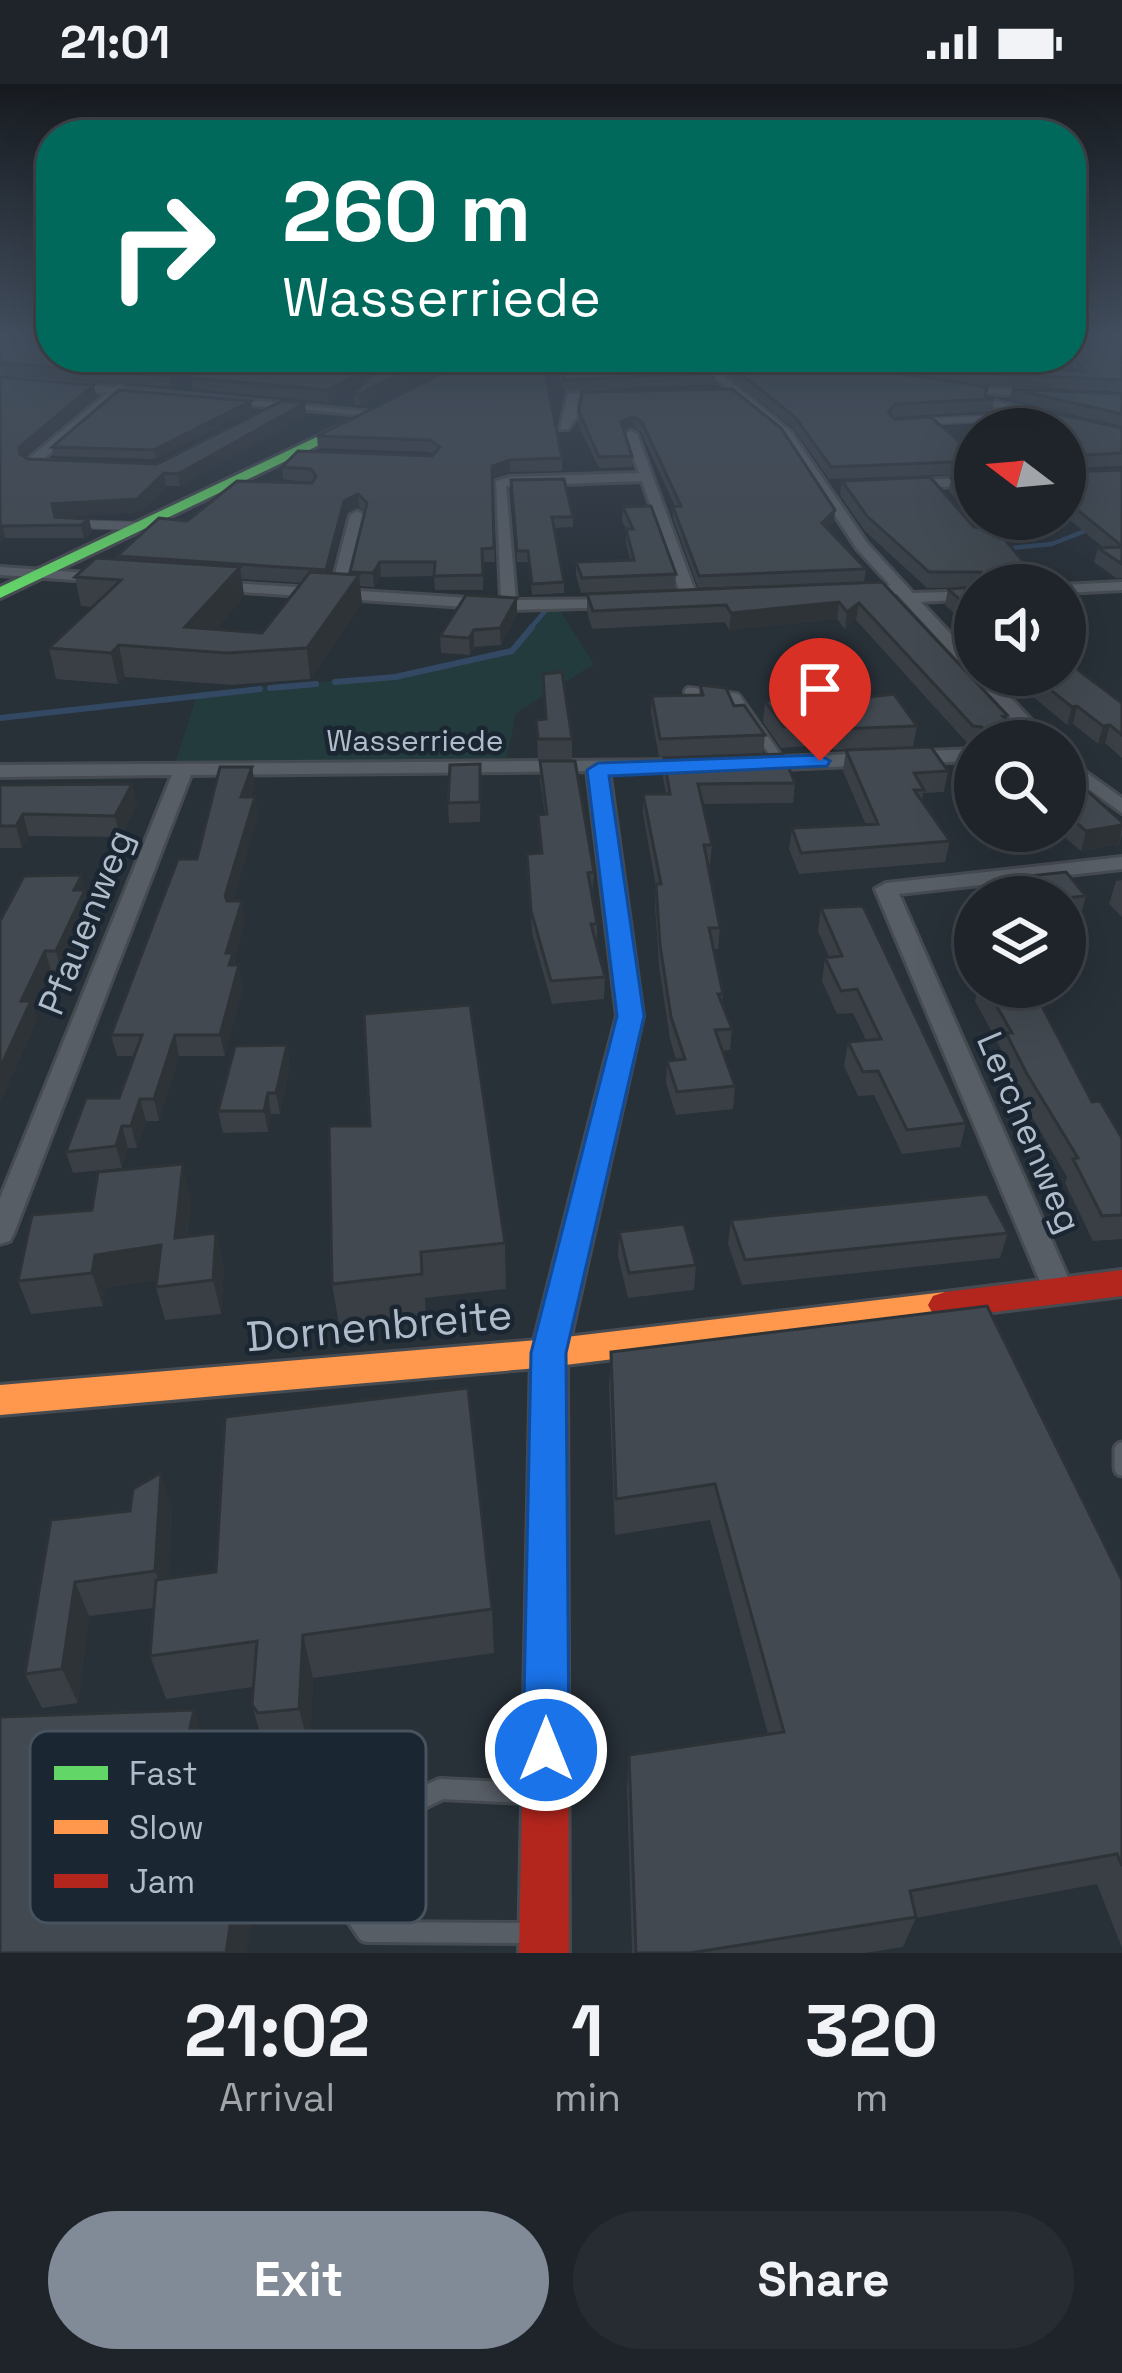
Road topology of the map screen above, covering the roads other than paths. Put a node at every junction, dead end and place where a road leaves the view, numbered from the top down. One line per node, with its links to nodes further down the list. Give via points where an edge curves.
1 (80, 420): 13 (street, via 31,461)
2 (253, 420): 8 (street)
3 (364, 420): 23 (street)
4 (569, 420): 10 (street)
5 (771, 420): 19 (street)
6 (954, 420): 7 (lane)
7 (916, 422)
8 (246, 424)
9 (1086, 425): 11 (street)
10 (564, 427)
11 (1122, 433)
12 (631, 434): 14 (street)
13 (64, 466)
14 (647, 477): 36 (street); 39 (street, via 500,484)
15 (954, 482): 16 (street)
16 (931, 483): 17 (street); 20 (lane)
17 (889, 485)
18 (847, 487): 19 (street)
19 (825, 488): 33 (street)
20 (946, 501)
21 (357, 515): 32 (street)
22 (61, 523): 23 (lane)
23 (144, 526): 25 (street)
24 (0, 571): 25 (street)
25 (43, 574): 26 (street); 31 (street)
26 (133, 580)
27 (201, 585): 32 (street)
28 (1122, 586): 29 (street)
29 (1086, 589)
30 (830, 592): 33 (street)
31 (0, 593)
32 (337, 594): 39 (street)
33 (904, 594): 34 (street); 40 (street)
34 (954, 595)
35 (713, 598): 36 (street)
36 (690, 599): 37 (street)
37 (670, 600)
38 (631, 602): 39 (street)
39 (509, 605)
40 (954, 647)
41 (689, 692): 45 (lane, via 736,698)
42 (1000, 696): 43 (street)
43 (1022, 720)
44 (954, 756): 45 (street)
45 (781, 763): 46 (street)
46 (735, 764)
47 (712, 765): 48 (street, Wasserriede)
48 (598, 770): 50 (street, Wasserriede); 57 (street, via 630,1016)
49 (0, 771): 50 (street, Wasserriede)
50 (183, 772): 54 (street, Pfauenweg)
51 (1086, 779): 52 (street)
52 (1122, 807)
53 (1122, 863): 56 (street, Lerchenweg, via 886,889)
54 (0, 1233)
55 (1122, 1283): 56 (street, Dornenbreite)
56 (1059, 1291): 57 (street, Dornenbreite)
57 (549, 1353): 58 (street, Dornenbreite); 61 (street)
58 (0, 1400)
59 (1122, 1450): 60 (lane)
60 (1122, 1468)
61 (546, 1794): 62 (lane, via 441,1789); 64 (street)
62 (426, 1796)
63 (355, 1923): 64 (lane, via 368,1932)
64 (544, 1942)

